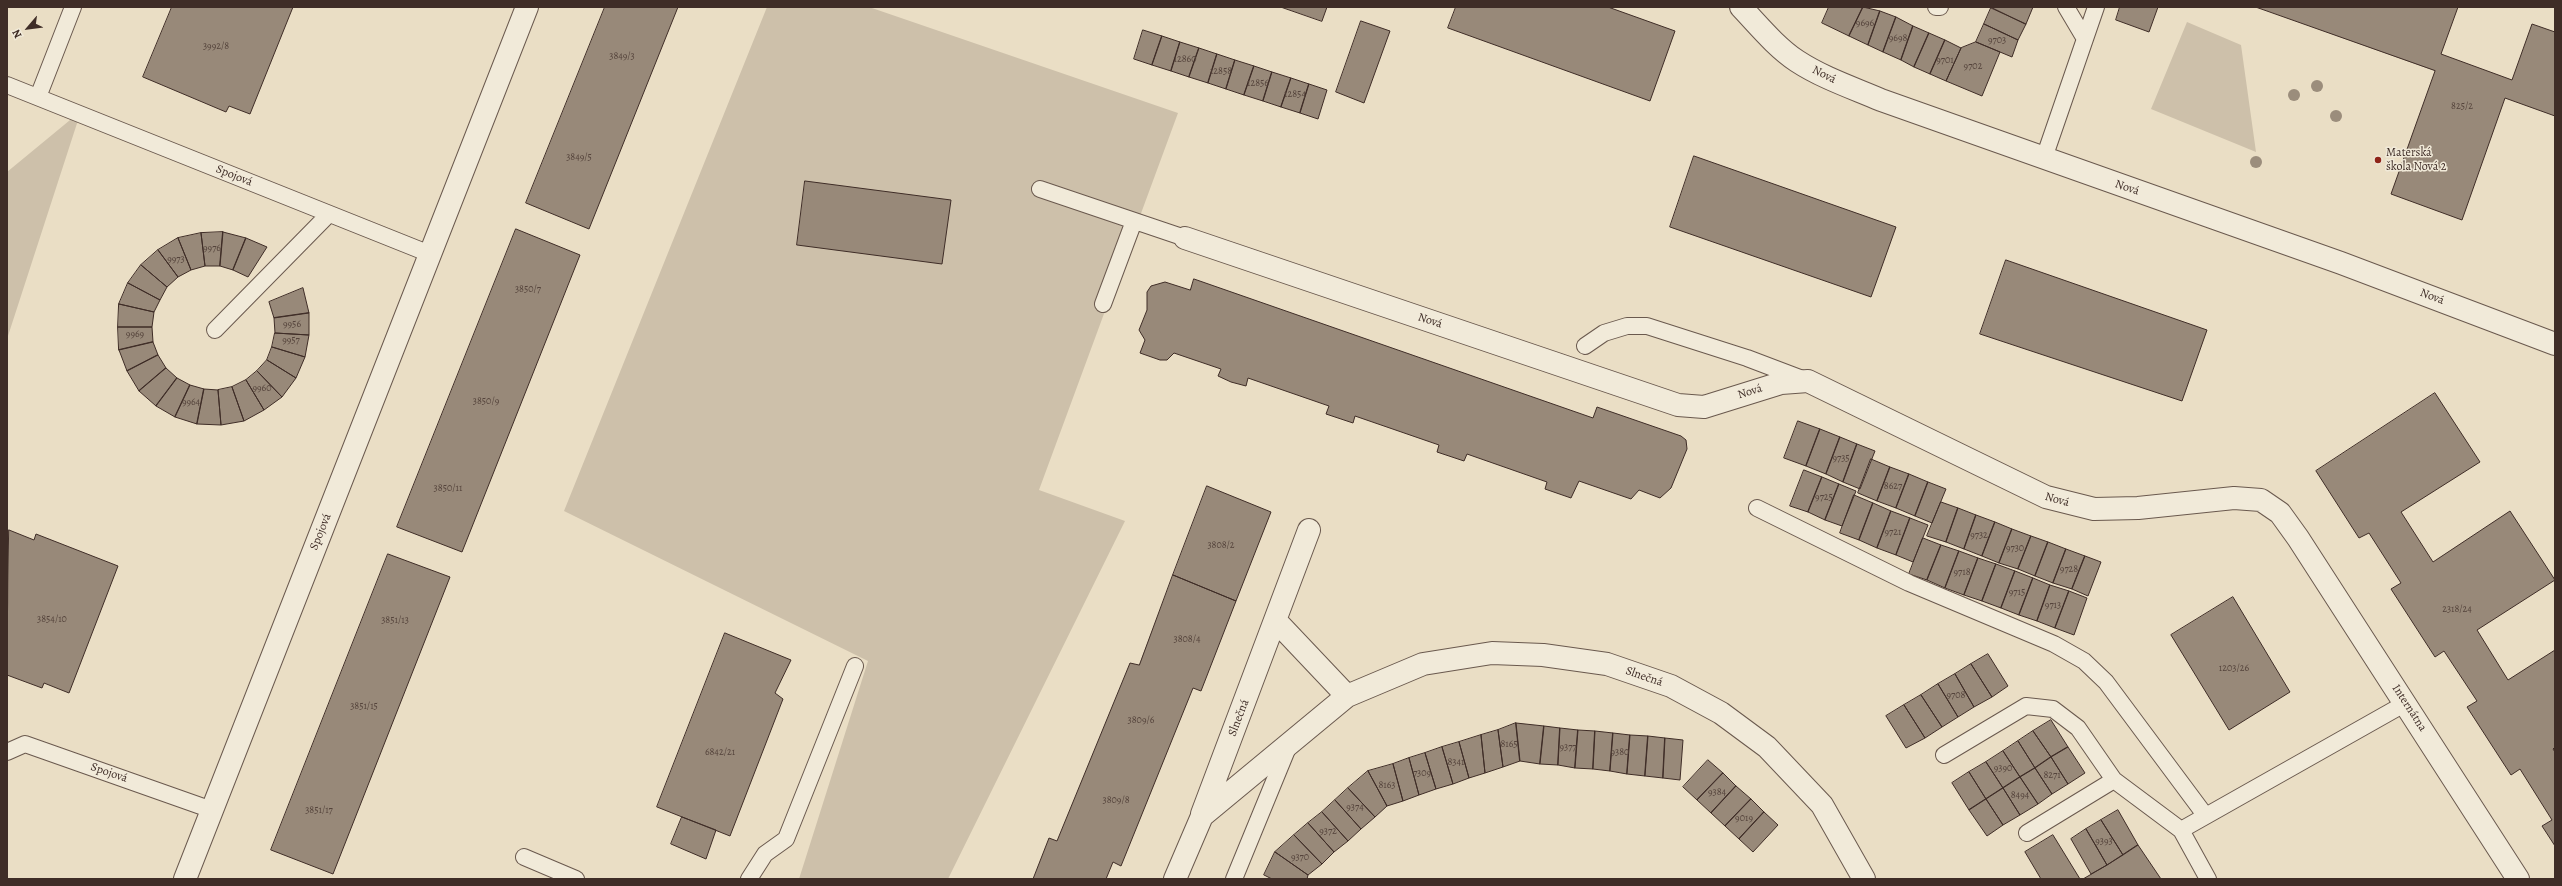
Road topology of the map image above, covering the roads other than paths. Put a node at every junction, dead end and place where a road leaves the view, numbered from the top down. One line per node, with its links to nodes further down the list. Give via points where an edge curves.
1 (73, 7): 10 (lane)
2 (527, 7): 16 (street, Spojová)
3 (1742, 7): 11 (street, Nová, via 1768,36 1796,60 1828,78)
4 (1936, 7): 5 (lane)
5 (1940, 7)
6 (2066, 7): 8 (lane)
7 (2096, 7): 8 (lane)
8 (2086, 39): 11 (lane)
9 (7, 85): 10 (lane, Spojová)
10 (38, 97): 13 (lane, Spojová)
11 (2044, 158): 19 (street, Nová, via 2341,263)
12 (1040, 190): 14 (lane)
13 (329, 214): 16 (lane, Spojová); 18 (lane)
14 (1134, 221): 15 (lane); 17 (lane)
15 (1185, 238): 21 (street, Nová, via 1678,405 1704,407 1781,383)
16 (430, 254): 33 (street, Spojová)
17 (1103, 304)
18 (215, 330)
19 (2555, 344)
20 (1586, 346): 21 (lane, via 1604,333 1627,326 1647,326 1748,358)
21 (1808, 381): 24 (street, Nová, via 2046,497 2094,509 2138,508 2234,498 2261,500 2280,514)
22 (1757, 508): 34 (lane, via 1909,584 2054,644 2084,661 2106,682)
23 (1309, 530): 25 (street, Slnečná)
24 (2298, 538): 28 (street, Internátna)
25 (1276, 621): 27 (street); 35 (street, Slnečná)
26 (855, 666): 41 (lane, via 786,839 765,854)
27 (1347, 696): 29 (street, Slnečná); 44 (street, Slnečná, via 1423,664 1492,653 1543,655 1607,664 1671,686 1721,712 1767,747 1822,805)
28 (2406, 703): 34 (lane); 46 (street, Internátna)
29 (1291, 740): 35 (street, Slnečná); 43 (lane)
30 (7, 752): 33 (lane, Spojová, via 25,744)
31 (1944, 754): 32 (lane, via 2026,706 2053,709 2078,728)
32 (2114, 780): 36 (lane); 37 (lane)
33 (212, 810): 39 (street, Spojová)
34 (2205, 815): 36 (lane)
35 (1202, 816): 42 (street, Slnečná)
36 (2180, 830): 45 (lane)
37 (2027, 833)
38 (524, 857): 40 (lane)
39 (185, 879)
40 (576, 879)
41 (749, 879)
42 (1175, 879)
43 (1234, 879)
44 (1864, 879)
45 (2208, 879)
46 (2518, 879)

